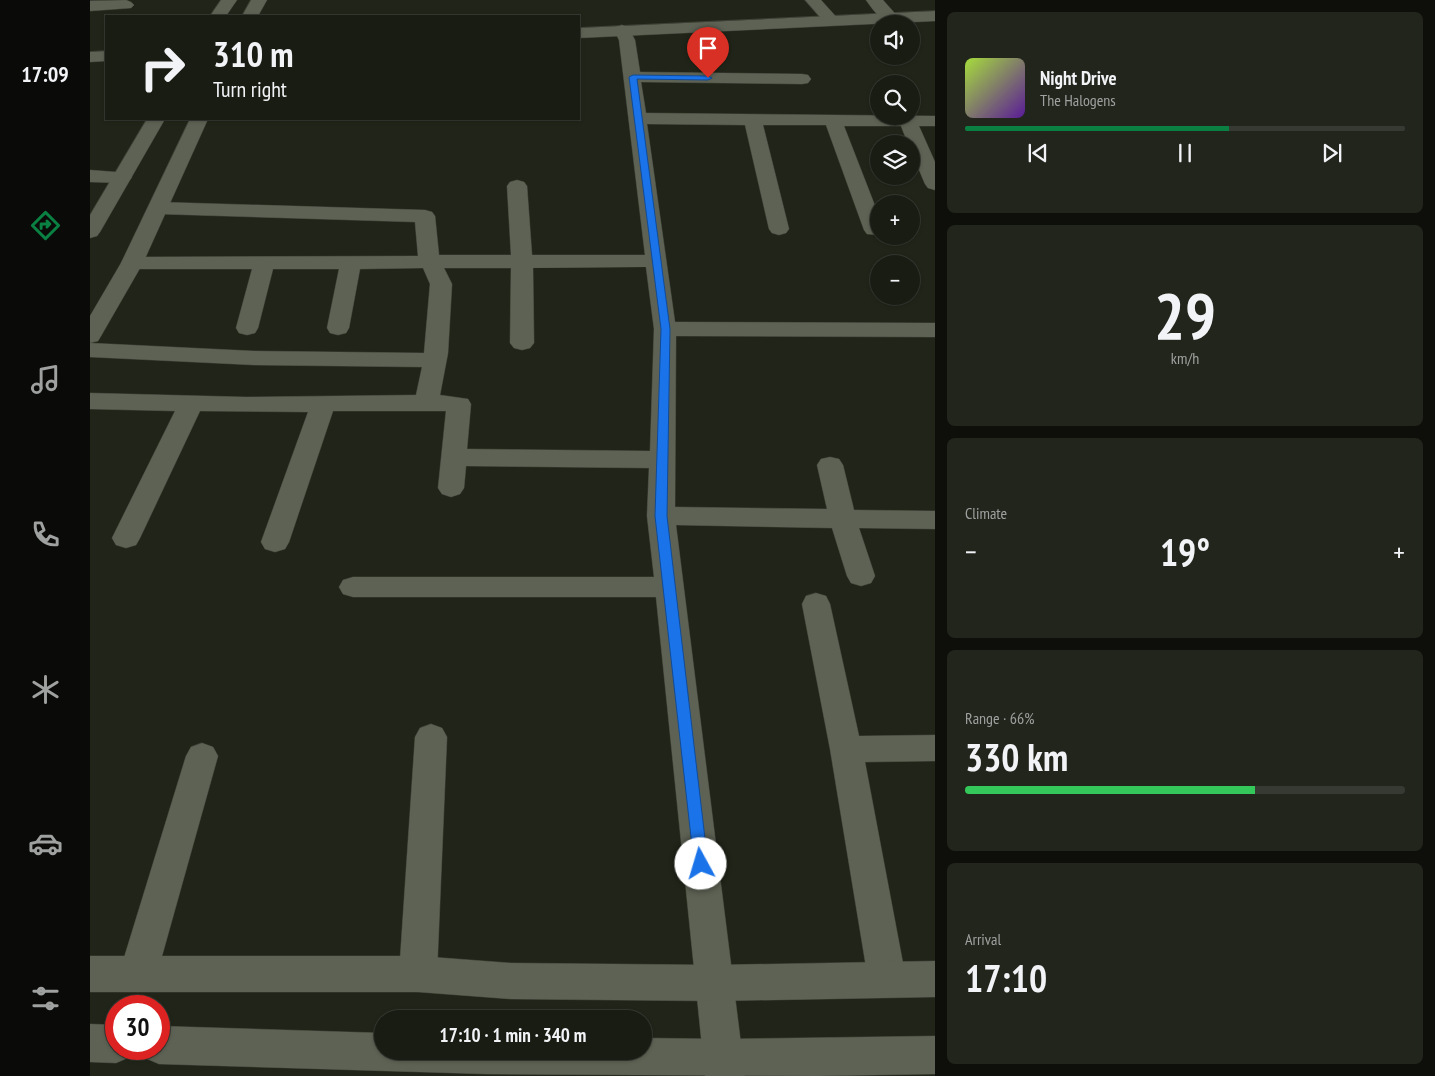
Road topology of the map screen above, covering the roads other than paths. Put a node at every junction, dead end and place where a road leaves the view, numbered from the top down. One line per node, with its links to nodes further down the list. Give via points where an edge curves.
1 (229, 0): 7 (street)
2 (259, 0): 8 (street)
3 (813, 0): 12 (street)
4 (874, 0): 9 (street)
5 (126, 5): 6 (street)
6 (90, 6)
7 (219, 15)
8 (251, 15)
9 (882, 15)
10 (935, 18): 11 (street); 14 (street)
11 (920, 19)
12 (832, 21): 13 (street); 17 (street)
13 (870, 21)
14 (920, 21)
15 (870, 22): 17 (street)
16 (580, 32): 17 (street)
17 (624, 35): 18 (street); 23 (street)
18 (580, 42)
19 (105, 56): 20 (street)
20 (90, 57)
21 (105, 68): 22 (street)
22 (90, 69)
23 (633, 77): 24 (street); 25 (street)
24 (802, 79)
25 (639, 118): 26 (street); 42 (street)
26 (753, 119): 29 (street); 40 (street)
27 (155, 120): 35 (street)
28 (199, 120): 38 (street)
29 (833, 120): 30 (street); 39 (street)
30 (870, 120)
31 (920, 120): 32 (street)
32 (935, 121)
33 (909, 125): 36 (street)
34 (90, 176): 35 (street)
35 (122, 177): 41 (street)
36 (935, 184)
37 (518, 186): 45 (street)
38 (159, 208): 44 (street, via 425,216); 46 (street)
39 (870, 220)
40 (779, 229)
41 (90, 232)
42 (657, 261): 45 (street); 50 (street)
43 (351, 262): 44 (street); 47 (street); 49 (street)
44 (429, 262): 45 (street); 55 (street, via 441,284)
45 (522, 262): 53 (street)
46 (132, 263): 47 (street); 52 (street)
47 (264, 263): 48 (street)
48 (247, 328)
49 (338, 328)
50 (665, 329): 51 (street); 61 (street)
51 (935, 330)
52 (90, 336)
53 (522, 343)
54 (90, 350): 55 (street, via 254,358)
55 (435, 360): 57 (street)
56 (90, 401): 58 (street)
57 (427, 402): 59 (street); 60 (street, via 459,404)
58 (191, 404): 59 (street); 67 (street)
59 (323, 404): 68 (street)
60 (454, 457): 61 (street); 63 (street)
61 (661, 460): 64 (street)
62 (830, 465): 65 (street)
63 (451, 488)
64 (661, 516): 65 (street); 71 (street)
65 (842, 518): 66 (street); 69 (street)
66 (935, 520)
67 (126, 538)
68 (275, 542)
69 (861, 576)
70 (353, 587): 71 (street)
71 (669, 587): 82 (street)
72 (816, 604): 75 (street)
73 (432, 737): 79 (street)
74 (935, 748): 75 (street)
75 (846, 749): 80 (street)
76 (202, 756): 78 (street)
77 (90, 974): 78 (street)
78 (138, 974): 79 (street)
79 (418, 974): 82 (street, via 511,981)
80 (887, 979): 81 (street); 82 (street)
81 (935, 980)
82 (715, 984): 88 (street)
83 (90, 1043): 84 (street)
84 (105, 1044)
85 (170, 1046): 87 (street)
86 (935, 1056): 88 (street)
87 (486, 1065): 88 (street)
88 (724, 1067)

